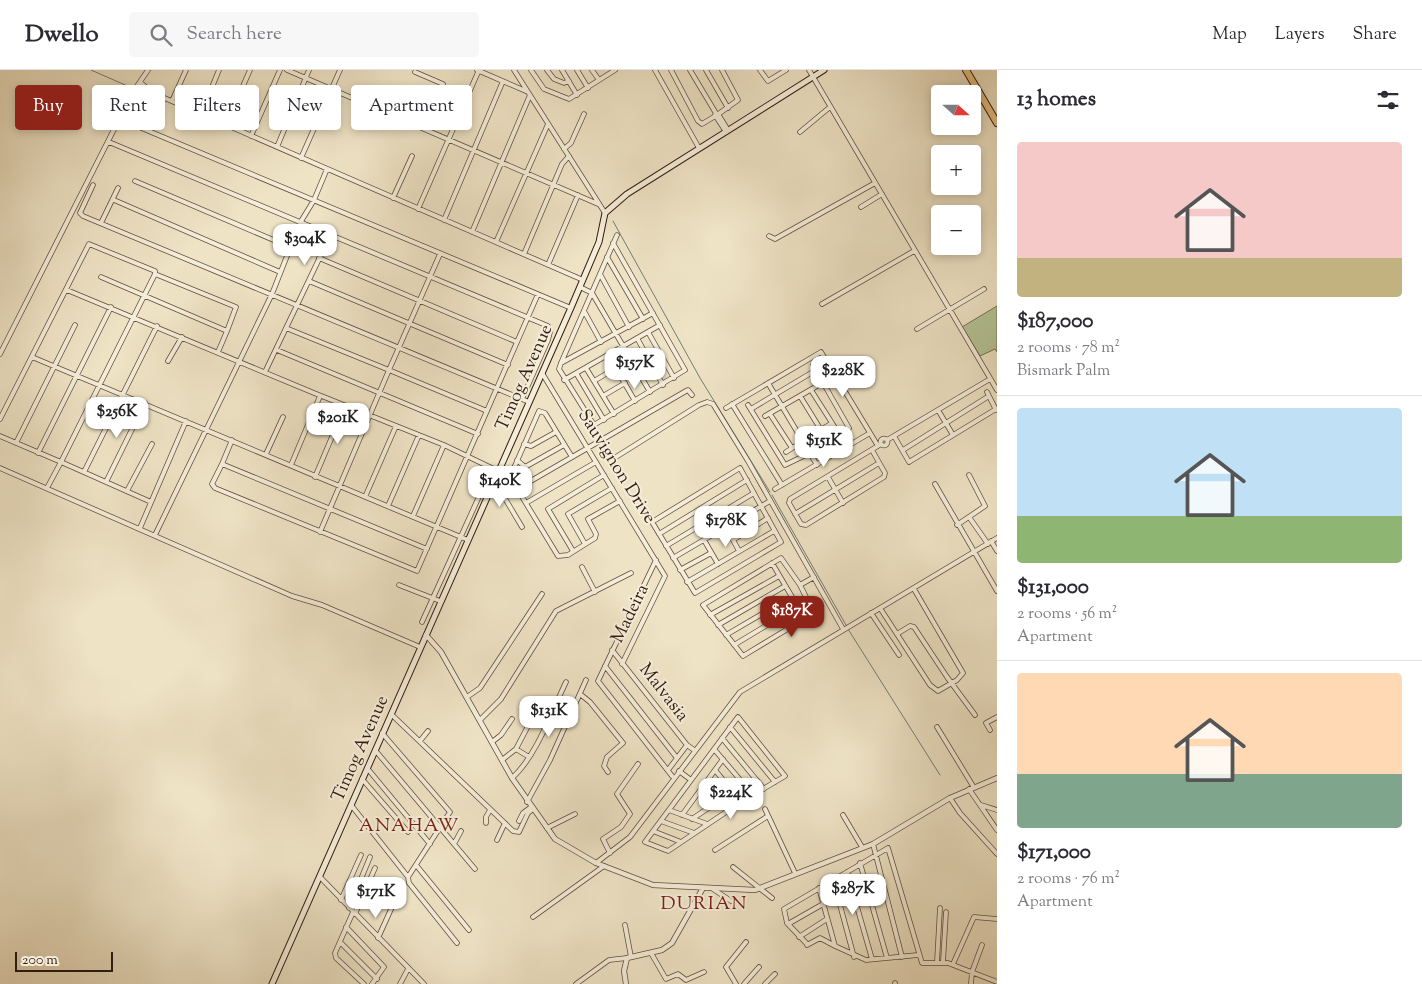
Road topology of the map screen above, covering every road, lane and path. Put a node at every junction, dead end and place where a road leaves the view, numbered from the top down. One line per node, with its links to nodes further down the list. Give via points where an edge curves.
1 (148, 70): 35 (street)
2 (186, 70): 44 (street)
3 (219, 70): 36 (street)
4 (250, 70): 37 (street)
5 (280, 70): 60 (street)
6 (288, 70): 31 (street)
7 (310, 70): 31 (street)
8 (340, 70): 39 (street)
9 (478, 70): 33 (street); 61 (street)
10 (514, 70): 42 (street)
11 (547, 70): 34 (street, via 556,80)
12 (562, 70): 34 (street)
13 (577, 70): 41 (street)
14 (592, 70): 32 (street)
15 (615, 70): 29 (street)
16 (655, 70): 65 (street)
17 (671, 70): 49 (street, via 700,123)
18 (690, 70): 49 (street)
19 (706, 70): 47 (street)
20 (722, 70): 47 (street, via 738,98)
21 (786, 70): 27 (street, via 768,81)
22 (809, 70): 30 (street)
23 (824, 70): 30 (main road)
24 (966, 70): 51 (highway)
25 (970, 70): 50 (highway)
26 (532, 71): 43 (street, via 544,89 567,99)
27 (762, 71)
28 (415, 72): 40 (street)
29 (609, 72): 32 (street)
30 (813, 77): 46 (street); 58 (main road)
31 (306, 78): 38 (street); 63 (street)
32 (599, 80): 41 (street)
33 (503, 81): 42 (street); 66 (street)
34 (569, 81): 43 (street)
35 (140, 83): 44 (street)
36 (213, 85)
37 (243, 85)
38 (321, 85)
39 (334, 85)
40 (443, 85)
41 (588, 88): 43 (street)
42 (529, 93): 52 (street); 70 (street)
43 (577, 95)
44 (172, 101): 45 (street)
45 (175, 102)
46 (830, 107): 59 (street); 74 (street)
47 (728, 108): 49 (street)
48 (584, 114): 64 (street)
49 (717, 114): 58 (street)
50 (997, 115)
51 (997, 123)
52 (548, 124): 64 (street); 72 (street)
53 (115, 130): 62 (street)
54 (146, 130): 82 (street)
55 (238, 130): 60 (street)
56 (314, 130): 69 (street)
57 (426, 130): 61 (street)
58 (727, 131): 65 (main road)
59 (800, 132)
60 (252, 136): 63 (street)
61 (449, 140): 66 (street); 84 (street)
62 (109, 142): 89 (street); 146 (street)
63 (276, 147): 69 (street)
64 (567, 147): 68 (street)
65 (699, 148): 86 (main road, via 627,194)
66 (474, 150): 70 (street); 87 (street)
67 (412, 156): 80 (street)
68 (569, 156): 75 (street, via 562,164); 83 (street)
69 (301, 158): 71 (street)
70 (501, 162): 72 (street); 90 (street)
71 (327, 169): 80 (street); 82 (street)
72 (525, 172): 75 (street); 94 (street)
73 (135, 181): 96 (street)
74 (875, 183): 78 (street); 93 (street, via 775,239)
75 (554, 185): 79 (street); 99 (street)
76 (93, 186): 88 (street, via 80,212)
77 (118, 188): 81 (street)
78 (882, 194): 85 (street); 97 (street)
79 (578, 195): 83 (street); 102 (street)
80 (393, 198): 84 (street)
81 (114, 200): 88 (street); 103 (street)
82 (314, 200): 89 (street); 98 (street)
83 (598, 204): 86 (street)
84 (418, 208): 87 (street)
85 (861, 208)
86 (605, 213): 108 (main road, Timog Avenue)
87 (444, 220): 90 (street)
88 (101, 223): 114 (street)
89 (300, 223): 91 (street); 96 (street)
90 (472, 232): 94 (street)
91 (331, 234): 101 (street); 106 (street)
92 (617, 235): 95 (street)
93 (769, 236)
94 (496, 242): 99 (street)
95 (613, 243): 100 (street); 124 (street)
96 (290, 247): 103 (street)
97 (914, 251): 118 (street); 123 (street)
98 (440, 254): 106 (street); 115 (street)
99 (524, 254): 102 (street)
100 (607, 257): 105 (street); 127 (street)
101 (319, 258): 109 (street); 117 (street)
102 (548, 265): 108 (street)
103 (280, 272): 114 (street)
104 (155, 274): 112 (street, via 155,271 88,244); 116 (street); 135 (street, via 236,307)
105 (600, 274): 113 (street); 132 (street)
106 (430, 276): 117 (street); 126 (street)
107 (101, 277): 116 (street)
108 (583, 280): 110 (main road, Timog Avenue)
109 (308, 281): 119 (street); 128 (street)
110 (580, 287): 113 (street); 121 (main road, Timog Avenue)
111 (984, 289): 123 (street)
112 (67, 290): 120 (street); 148 (street)
113 (592, 293): 122 (street); 137 (street)
114 (272, 294): 119 (street); 150 (street)
115 (538, 294): 121 (street); 126 (street)
116 (145, 295): 125 (street); 135 (street)
117 (420, 300): 128 (street); 140 (street)
118 (822, 304)
119 (298, 306): 133 (street); 143 (street)
120 (111, 307): 125 (street); 162 (street)
121 (571, 308): 160 (main road, Timog Avenue)
122 (584, 310): 141 (street); 151 (street)
123 (950, 310): 134 (street); 166 (street)
124 (654, 313): 127 (street); 130 (street)
125 (135, 317): 131 (street); 171 (street)
126 (527, 318): 140 (street); 184 (street, via 548,326 550,332)
127 (642, 320): 132 (street)
128 (411, 323): 143 (street); 152 (street)
129 (75, 324): 154 (street)
130 (660, 325): 136 (street); 163 (street, via 685,370)
131 (157, 326): 138 (street); 179 (street)
132 (629, 327): 137 (street)
133 (286, 328): 144 (street); 157 (street)
134 (917, 329)
135 (227, 331): 145 (street)
136 (648, 332): 139 (street); 163 (street)
137 (616, 334): 141 (street); 142 (street)
138 (182, 337): 145 (street); 149 (street)
139 (636, 338): 142 (street); 170 (street)
140 (517, 342): 152 (street)
141 (601, 342): 151 (street)
142 (623, 346): 147 (street); 176 (street)
143 (399, 348): 157 (street); 173 (street)
144 (277, 350): 159 (street); 177 (street)
145 (218, 352): 150 (street)
146 (0, 354)
147 (608, 355): 155 (street); 156 (street)
148 (32, 356): 154 (street); 202 (street)
149 (168, 361)
150 (238, 361): 159 (street); 208 (street)
151 (561, 363): 165 (street, via 559,371)
152 (508, 365): 173 (street)
153 (813, 365): 158 (street)
154 (55, 366): 162 (street); 220 (street)
155 (586, 368): 161 (street); 167 (street)
156 (616, 368): 167 (street); 168 (street)
157 (389, 370): 177 (street); 196 (street)
158 (816, 370): 180 (street); 213 (street, via 848,426 848,430)
159 (265, 372): 181 (street)
160 (542, 373): 186 (main road, Timog Avenue); 226 (street, Sauvignon Drive)
161 (576, 373): 165 (street); 203 (street)
162 (78, 375): 171 (street); 231 (street)
163 (674, 378): 170 (street)
164 (997, 379): 166 (street)
165 (564, 380): 203 (street, via 592,424)
166 (991, 380): 175 (street); 194 (street)
167 (594, 381): 182 (street)
168 (625, 383): 182 (street); 185 (street)
169 (768, 383): 180 (street); 188 (street); 211 (street, via 821,352)
170 (662, 385): 176 (street)
171 (100, 386): 179 (street); 238 (street)
172 (817, 386): 174 (street)
173 (498, 389): 184 (street); 196 (street)
174 (811, 390): 183 (street); 205 (street)
175 (997, 390)
176 (650, 392): 185 (street)
177 (379, 393): 199 (street); 212 (street)
178 (692, 394): 226 (street, via 686,390)
179 (122, 395): 187 (street); 247 (street)
180 (774, 395): 191 (street); 193 (street)
181 (320, 396): 190 (street); 242 (street)
182 (604, 396): 197 (street)
183 (800, 396): 191 (street); 209 (street)
184 (522, 399): 186 (street)
185 (635, 401): 197 (street)
186 (529, 402): 246 (main road, Timog Avenue)
187 (144, 403): 204 (street); 254 (street)
188 (732, 404): 192 (street); 257 (street)
189 (748, 404): 193 (street)
190 (345, 406): 199 (street); 250 (street)
191 (781, 407): 198 (street); 219 (street)
192 (726, 408)
193 (751, 409): 232 (street, via 785,465)
194 (938, 410): 206 (street); 217 (street)
195 (997, 410): 206 (street, via 988,394); 215 (street)
196 (487, 411): 212 (street)
197 (614, 414): 203 (street)
198 (770, 414): 200 (street); 227 (street)
199 (370, 416): 207 (street); 256 (street)
200 (765, 416)
201 (283, 417): 233 (street)
202 (0, 419)
203 (604, 420)
204 (186, 421): 208 (street); 268 (street)
205 (832, 423): 209 (street); 213 (street)
206 (946, 423): 215 (street); 229 (street)
207 (396, 426): 214 (street); 265 (street)
208 (205, 428): 218 (street); 286 (street)
209 (821, 430): 219 (street)
210 (556, 432): 222 (street, via 531,446); 222 (street, via 545,413 538,412); 224 (street)
211 (870, 433): 225 (street); 243 (street)
212 (478, 434): 234 (street)
213 (839, 434): 232 (street)
214 (419, 435): 223 (street); 272 (street)
215 (953, 435): 229 (street, via 910,462)
216 (0, 436): 220 (street)
217 (894, 436): 225 (street, via 887,440 886,445); 229 (street)
218 (232, 440): 233 (street); 241 (street)
219 (803, 441): 227 (street); 232 (street)
220 (16, 443): 231 (street)
221 (152, 444): 263 (street)
222 (524, 444): 237 (street)
223 (444, 445): 234 (street); 275 (street)
224 (564, 445): 235 (street); 237 (street, via 525,467)
225 (880, 445): 228 (street)
226 (588, 448): 235 (street); 239 (street, Sauvignon Drive)
227 (792, 448): 230 (street)
228 (872, 450): 240 (street); 251 (street)
229 (903, 450)
230 (786, 452)
231 (38, 453): 238 (street)
232 (810, 453): 243 (street)
233 (266, 454): 242 (street)
234 (468, 456): 245 (street); 279 (street)
235 (572, 457): 260 (street)
236 (616, 457): 266 (street, via 699,405 710,403 717,409)
237 (517, 460): 260 (street, via 510,477)
238 (61, 462): 247 (street); 258 (street)
239 (596, 462): 249 (street, Sauvignon Drive); 269 (street)
240 (879, 463): 262 (street); 270 (street, via 884,477)
241 (222, 464): 273 (street); 284 (street, via 213,487)
242 (291, 465): 250 (street)
243 (817, 465): 257 (street)
244 (0, 468): 258 (street)
245 (492, 468): 246 (street); 287 (street)
246 (498, 471): 252 (main road, Timog Avenue)
247 (84, 472): 254 (street)
248 (969, 474): 276 (street, via 985,505)
249 (604, 475): 259 (street, Sauvignon Drive); 298 (street, via 548,509)
250 (315, 477): 256 (street)
251 (828, 477): 262 (street); 274 (street, via 790,499)
252 (494, 480): 280 (street); 289 (main road, Timog Avenue)
253 (747, 480): 264 (street); 285 (street); 285 (street, via 740,468 652,522)
254 (106, 482): 263 (street)
255 (935, 484): 278 (street)
256 (340, 485): 265 (street); 273 (street)
257 (782, 485): 261 (street)
258 (47, 488): 282 (street)
259 (612, 488): 267 (street, Sauvignon Drive); 293 (street, via 568,514)
260 (517, 489): 269 (street)
261 (775, 489)
262 (835, 490): 270 (street); 274 (street)
263 (127, 491): 268 (street)
264 (754, 493): 271 (street); 294 (street)
265 (365, 497): 272 (street)
266 (770, 499): 271 (street); 310 (street)
267 (620, 501): 293 (street, via 588,519 596,536); 302 (street, Sauvignon Drive)
268 (151, 502): 282 (street)
269 (526, 503): 298 (street, via 560,557)
270 (843, 503): 274 (street, via 804,525)
271 (761, 505): 277 (street); 281 (street)
272 (388, 506): 275 (street)
273 (329, 509): 284 (street); 295 (street)
274 (795, 514)
275 (413, 516): 279 (street)
276 (969, 517): 278 (street); 292 (street)
277 (768, 518): 283 (street); 291 (street)
278 (957, 525): 299 (street)
279 (438, 527): 287 (street); 295 (street)
280 (522, 527)
281 (726, 527): 290 (street); 291 (street)
282 (140, 528): 286 (street)
283 (774, 531): 296 (street); 311 (street, via 780,542 695,593)
284 (320, 532): 295 (street, via 414,571 418,570)
285 (659, 534): 294 (street)
286 (154, 535): 336 (street, via 292,596 322,605)
287 (460, 536): 289 (street); 320 (street)
288 (997, 538): 292 (street)
289 (468, 540): 321 (main road, Timog Avenue)
290 (704, 540): 300 (street); 301 (street)
291 (733, 540): 296 (street)
292 (989, 542): 297 (street); 299 (street)
293 (585, 544): 298 (street)
294 (666, 546): 301 (street)
295 (426, 549)
296 (739, 551): 304 (street)
297 (997, 551)
298 (573, 552)
299 (974, 552): 315 (street); 316 (street)
300 (711, 553): 304 (street); 306 (street)
301 (673, 558): 306 (street)
302 (656, 560): 308 (street, Sauvignon Drive); 337 (street)
303 (772, 563): 309 (street); 312 (street, via 781,558 784,560); 326 (street, via 706,601 704,608)
304 (718, 564): 311 (street)
305 (582, 567): 317 (street)
306 (680, 570): 311 (street)
307 (631, 574): 317 (street)
308 (665, 576): 339 (street, Madeira)
309 (779, 576): 314 (street); 326 (street)
310 (814, 577): 312 (street); 331 (street)
311 (687, 582)
312 (800, 585): 328 (street, via 814,610)
313 (399, 586): 320 (street)
314 (786, 586): 319 (street); 322 (street)
315 (914, 589): 324 (street); 343 (street, via 962,673)
316 (997, 591)
317 (594, 592): 351 (street, via 553,614 501,699)
318 (542, 594): 345 (street, via 478,690)
319 (766, 597): 323 (street); 330 (street)
320 (433, 599): 321 (street); 329 (street)
321 (440, 601): 333 (main road, Timog Avenue)
322 (797, 607): 327 (street); 328 (street)
323 (772, 608): 327 (street); 334 (street)
324 (880, 608): 325 (street); 332 (street)
325 (871, 613): 331 (street); 338 (street)
326 (710, 615): 330 (street)
327 (778, 618): 335 (street)
328 (804, 619): 335 (street, via 745,656 740,655)
329 (422, 622)
330 (718, 625): 334 (street)
331 (843, 629): 364 (street, via 740,692)
332 (897, 634): 343 (street, via 908,626 914,627); 343 (street, via 934,690 938,691)
333 (426, 635): 336 (main road, Timog Avenue); 345 (street, via 437,646)
334 (726, 635): 335 (street)
335 (734, 645)
336 (420, 647): 347 (main road, Timog Avenue)
337 (612, 650): 339 (street, Malvasia); 340 (street)
338 (899, 655)
339 (622, 664): 360 (street, Malvasia)
340 (605, 666): 366 (street); 371 (street, via 598,681)
341 (586, 680): 344 (street)
342 (566, 682): 365 (street)
343 (951, 682): 348 (street)
344 (580, 694): 374 (street, via 624,743 605,760); 389 (street)
345 (467, 697): 351 (street)
346 (539, 705): 361 (street)
347 (391, 714): 356 (main road, Timog Avenue); 358 (street)
348 (975, 715)
349 (997, 716): 354 (street, via 986,723)
350 (512, 718): 359 (street)
351 (480, 720): 359 (street)
352 (937, 727): 382 (street)
353 (730, 728): 357 (street); 381 (street); 381 (street, via 738,717 786,776)
354 (990, 730)
355 (428, 731): 358 (street)
356 (382, 733): 363 (main road, Timog Avenue); 409 (street, via 450,812)
357 (722, 738): 362 (street); 384 (street)
358 (420, 741): 383 (street)
359 (492, 742): 368 (street)
360 (687, 746): 364 (street, Malvasia); 366 (street)
361 (516, 749): 365 (street); 368 (street)
362 (714, 749): 367 (street); 379 (street)
363 (375, 750): 370 (main road, Timog Avenue); 409 (street)
364 (694, 750): 373 (street)
365 (529, 757): 376 (street)
366 (677, 758): 371 (street)
367 (723, 759): 372 (street); 386 (street)
368 (502, 760): 376 (street)
369 (638, 764): 423 (street, via 617,794 630,814 603,839)
370 (367, 768): 378 (main road, Timog Avenue); 418 (street)
371 (668, 770): 375 (street)
372 (715, 770): 380 (street); 390 (street)
373 (679, 771): 379 (street); 423 (street, via 630,837)
374 (608, 772)
375 (672, 776)
376 (512, 778): 389 (street)
377 (997, 778): 382 (street)
378 (362, 779): 392 (main road, Timog Avenue); 413 (street)
379 (691, 780): 397 (street)
380 (707, 781): 388 (street); 400 (street)
381 (775, 782): 384 (street)
382 (971, 787): 387 (street); 391 (street)
383 (468, 788): 385 (street); 396 (street)
384 (764, 789): 386 (street)
385 (462, 792)
386 (753, 795): 390 (street)
387 (950, 798): 420 (street); 425 (street)
388 (722, 799): 394 (street); 403 (street)
389 (527, 802): 393 (street)
390 (741, 802): 394 (street)
391 (981, 804): 398 (street); 411 (street)
392 (351, 805): 437 (main road, Timog Avenue); 438 (street)
393 (532, 808): 404 (street, via 523,813); 407 (street, via 518,833); 410 (street)
394 (730, 809): 408 (street)
395 (765, 809): 402 (street)
396 (490, 810): 406 (street); 407 (street)
397 (669, 810): 400 (street); 405 (street)
398 (997, 810)
399 (575, 814): 410 (street)
400 (682, 815): 403 (street)
401 (843, 815): 421 (street)
402 (768, 816): 422 (street); 436 (street)
403 (692, 819): 408 (street)
404 (519, 821)
405 (661, 821): 412 (street); 415 (street)
406 (486, 823)
407 (504, 823): 416 (street)
408 (707, 824): 415 (street)
409 (440, 828): 418 (street); 419 (street)
410 (546, 828): 428 (street, via 567,848)
411 (997, 830)
412 (653, 831): 417 (street); 417 (street, via 645,842 668,851)
413 (408, 832)
414 (461, 832): 419 (street)
415 (694, 834): 417 (street)
416 (497, 840)
417 (681, 842)
418 (430, 844): 430 (street)
419 (454, 844): 434 (street)
420 (873, 844): 421 (street); 424 (street)
421 (862, 847): 436 (street)
422 (715, 850)
423 (610, 853): 428 (street)
424 (875, 854): 429 (street); 468 (street, via 889,848); 470 (street)
425 (997, 854)
426 (361, 855): 445 (street)
427 (370, 857): 449 (street)
428 (596, 863): 431 (street)
429 (860, 863): 435 (street); 472 (street)
430 (416, 865): 438 (street); 459 (street)
431 (604, 866): 440 (street, via 654,885); 453 (street)
432 (733, 867): 441 (street)
433 (375, 868): 452 (street)
434 (475, 869)
435 (847, 872): 439 (street); 473 (street)
436 (794, 874): 441 (street)
437 (320, 877): 445 (street); 484 (main road, Timog Avenue)
438 (408, 877): 464 (street, via 408,883)
439 (833, 880): 442 (street); 469 (street)
440 (703, 888): 443 (street); 467 (street, via 672,943)
441 (760, 888): 443 (street); 444 (street)
442 (819, 888): 447 (street); 456 (street, via 784,909)
443 (713, 889): 446 (street)
444 (772, 898)
445 (341, 900): 449 (street)
446 (731, 901)
447 (823, 904): 454 (street); 456 (street)
448 (392, 906): 461 (street)
449 (349, 908): 452 (street)
450 (940, 908): 474 (street)
451 (946, 912): 475 (street)
452 (354, 913): 458 (street); 461 (street)
453 (533, 917)
454 (827, 919): 460 (street); 466 (street)
455 (997, 919): 476 (street, via 974,917)
456 (788, 924): 460 (street)
457 (625, 925): 471 (street)
458 (346, 928): 462 (street); 482 (street, via 383,965 384,971)
459 (469, 930)
460 (799, 937): 466 (street, via 807,945 820,938)
461 (378, 938): 478 (street)
462 (340, 942): 482 (street); 485 (street, via 336,958)
463 (746, 942): 491 (street, via 726,966)
464 (457, 943)
465 (982, 945): 480 (street)
466 (835, 946): 469 (street)
467 (651, 953): 471 (street); 479 (street, via 666,979 678,974 686,980)
468 (918, 955): 470 (street); 474 (street, via 924,964)
469 (854, 956): 473 (street)
470 (902, 957): 472 (street)
471 (629, 958): 489 (street, via 609,960); 490 (street, via 624,971)
472 (887, 958): 473 (street)
473 (872, 959)
474 (937, 962): 475 (street)
475 (943, 962): 476 (street)
476 (953, 964): 480 (street)
477 (759, 967): 492 (street)
478 (408, 969): 487 (street); 488 (street)
479 (704, 972)
480 (972, 972): 483 (street); 494 (street)
481 (775, 974): 493 (street)
482 (377, 979): 486 (street)
483 (997, 982)
484 (272, 984)
485 (364, 984)
486 (372, 984)
487 (400, 984)
488 (424, 984)
489 (576, 984)
490 (626, 984)
491 (736, 984)
492 (744, 984)
493 (765, 984)
494 (971, 984)

